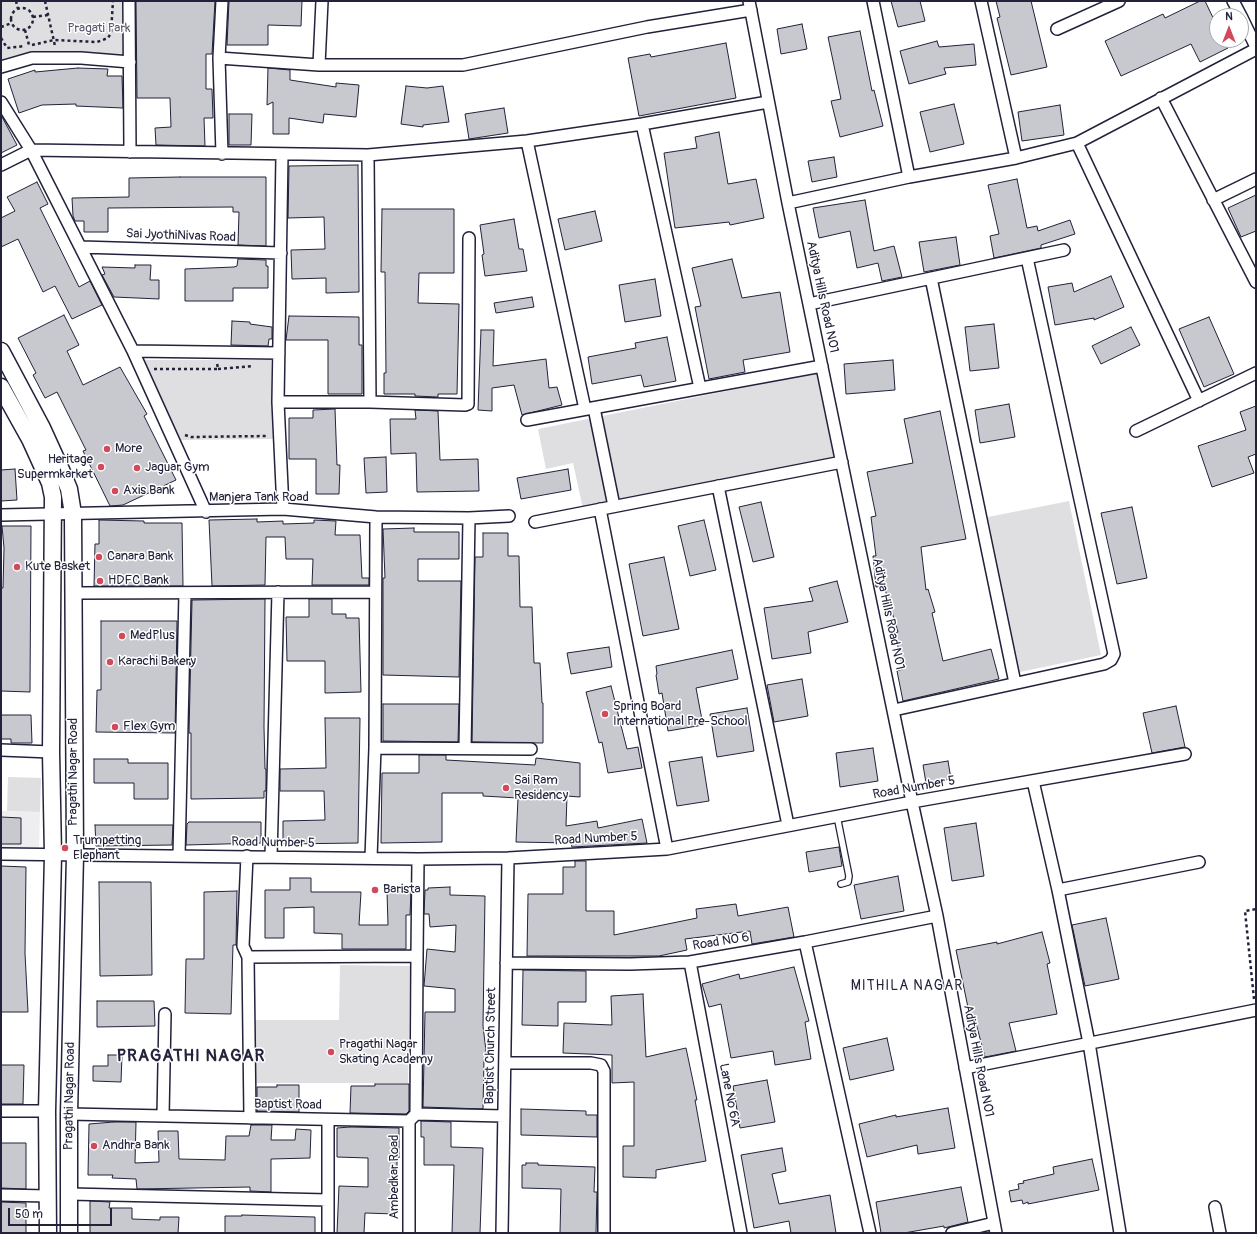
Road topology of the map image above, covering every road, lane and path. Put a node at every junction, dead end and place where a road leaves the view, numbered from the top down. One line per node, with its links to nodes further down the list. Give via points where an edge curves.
1 (16, 1): 11 (path)
2 (45, 1): 12 (path)
3 (113, 1): 20 (path, via 111,33 108,38 92,42)
4 (129, 1): 24 (street)
5 (222, 1): 23 (street)
6 (322, 1): 25 (street)
7 (873, 1): 40 (street)
8 (981, 1): 38 (street)
9 (1119, 1): 16 (street)
10 (750, 6): 25 (street, via 463,65); 29 (street, Aditya Hills Road NO1)
11 (18, 9): 13 (path, via 27,10); 14 (path, via 12,15)
12 (48, 15): 13 (path); 20 (path)
13 (33, 17): 17 (path, via 32,23)
14 (12, 23): 15 (path); 17 (path, via 17,29)
15 (1, 27)
16 (1057, 29)
17 (25, 30): 21 (path)
18 (1249, 33): 22 (street)
19 (1, 38): 21 (path, via 7,48)
20 (54, 40): 21 (path)
21 (29, 45)
22 (1256, 48): 27 (street)
23 (219, 58): 25 (street); 35 (street)
24 (130, 62): 26 (street, via 32,58); 34 (street)
25 (319, 65)
26 (1, 67)
27 (1161, 98): 32 (street); 42 (street)
28 (1, 102): 33 (street)
29 (768, 102): 30 (street); 43 (street, Aditya Hills Road NO1)
30 (642, 124): 31 (street); 62 (street)
31 (526, 140): 37 (street); 67 (street)
32 (1077, 143): 38 (street); 63 (street)
33 (31, 150): 34 (street); 39 (street); 45 (street)
34 (130, 152): 35 (street)
35 (222, 154): 36 (street)
36 (282, 155): 37 (street); 47 (street)
37 (368, 155): 65 (street)
38 (1016, 158): 40 (street)
39 (1, 165)
40 (909, 177): 43 (street)
41 (1256, 179): 42 (street)
42 (1213, 200): 50 (street)
43 (788, 203): 51 (street, Aditya Hills Road NO1)
44 (470, 238): 65 (street, via 468,404)
45 (81, 248): 47 (street, Sai JyothiNivas Road); 53 (street)
46 (1064, 250): 48 (street)
47 (281, 253): 55 (street)
48 (1027, 258): 49 (street); 89 (street, via 1114,654 1111,660 1104,664)
49 (931, 278): 51 (street); 89 (street)
50 (1255, 278)
51 (809, 304): 57 (street, Aditya Hills Road NO1)
52 (1, 351): 79 (main road, Pragathi Nagar Road, via 62,472 69,489)
53 (134, 351): 54 (street); 77 (street)
54 (217, 352): 55 (street); 58 (path)
55 (279, 353): 64 (street)
56 (259, 366): 58 (path)
57 (822, 366): 62 (street); 72 (street, Aditya Hills Road NO1)
58 (218, 368): 59 (path, via 154,368)
59 (153, 373)
60 (1256, 373): 63 (street)
61 (1, 386): 66 (main road, Pragathi Nagar Road)
62 (700, 388): 67 (street)
63 (1199, 401): 69 (street)
64 (278, 402): 65 (street); 75 (street)
65 (370, 402)
66 (7, 409): 78 (main road, Pragathi Nagar Road, via 30,439 50,483)
67 (590, 409): 68 (street); 74 (street)
68 (527, 420)
69 (1136, 431)
70 (184, 434): 71 (path, via 191,437 265,437)
71 (270, 434)
72 (842, 462): 73 (street); 90 (street, Aditya Hills Road NO1)
73 (718, 486): 74 (street); 100 (street)
74 (614, 506): 76 (street)
75 (283, 509): 77 (street, Manjera Tank Road); 81 (street, Manjera Tank Road)
76 (600, 509): 84 (street); 101 (street)
77 (206, 512): 79 (street, Manjera Tank Road)
78 (53, 514): 79 (street, Manjera Tank Road); 80 (street, Manjera Tank Road); 95 (main road, Pragathi Nagar Road)
79 (73, 514): 87 (main road, Pragathi Nagar Road)
80 (1, 515)
81 (376, 516): 83 (street, Manjera Tank Road); 86 (street)
82 (509, 516): 83 (street, Manjera Tank Road)
83 (469, 518): 92 (street)
84 (535, 522)
85 (278, 592): 86 (street); 88 (street); 107 (street)
86 (375, 592): 91 (street)
87 (74, 593): 88 (street); 104 (main road, Pragathi Nagar Road)
88 (186, 593): 105 (street)
89 (1015, 683): 90 (street)
90 (894, 710): 98 (street, Aditya Hills Road NO1)
91 (375, 748): 92 (street); 108 (street)
92 (465, 748): 93 (street)
93 (531, 749)
94 (1, 750): 95 (street)
95 (51, 752): 103 (main road, Pragathi Nagar Road)
96 (1185, 754): 97 (street, Road Number 5)
97 (1033, 781): 98 (street, Road Number 5); 113 (street)
98 (912, 802): 99 (street, Road Number 5); 115 (street, Aditya Hills Road NO1)
99 (837, 816): 100 (street, Road Number 5); 112 (lane, via 849,876 848,882)
100 (788, 826): 101 (street, Road Number 5)
101 (667, 849): 109 (street, Road Number 5)
102 (1, 854): 103 (street, Road Number 5)
103 (53, 855): 104 (street, Road Number 5); 127 (main road, Pragathi Nagar Road)
104 (75, 855): 105 (street, Road Number 5); 128 (main road, Pragathi Nagar Road)
105 (180, 856): 106 (street, Road Number 5)
106 (246, 856): 107 (street, Road Number 5); 118 (street, via 243,946)
107 (271, 857): 108 (street, Road Number 5)
108 (371, 858): 110 (street, Road Number 5)
109 (508, 858): 110 (street, Road Number 5); 120 (street, Baptist Church Street)
110 (418, 859): 117 (street, Ambedkar Road)
111 (1199, 862): 113 (street)
112 (841, 884)
113 (1058, 890): 123 (street)
114 (1256, 909): 121 (path, via 1245,911)
115 (937, 916): 116 (street, Road NO 6); 125 (street, Aditya Hills Road NO1)
116 (805, 942): 119 (street, Road NO 6); 147 (street)
117 (417, 956): 118 (street); 132 (street, Ambedkar Road)
118 (248, 957): 131 (street)
119 (690, 962): 120 (street, Road NO 6); 146 (street, Lane No 6A)
120 (506, 963): 124 (street, Baptist Church Street)
121 (1256, 1012): 123 (street)
122 (165, 1014): 129 (street)
123 (1089, 1043): 125 (street); 149 (street)
124 (506, 1063): 130 (street, Baptist Church Street); 145 (street, via 601,1065 604,1072)
125 (965, 1068): 139 (street, Aditya Hills Road NO1)
126 (1, 1110): 127 (street)
127 (46, 1111): 136 (main road, Pragathi Nagar Road)
128 (69, 1114): 129 (street, Baptist Road); 134 (main road, Pragathi Nagar Road)
129 (163, 1116): 131 (street, Baptist Road)
130 (504, 1116): 132 (street, Baptist Road); 144 (street, Baptist Church Street)
131 (250, 1118): 133 (street, Baptist Road)
132 (412, 1118): 133 (street, Baptist Road); 143 (street, Ambedkar Road)
133 (328, 1120): 137 (street)
134 (70, 1194): 137 (street); 141 (main road, Pragathi Nagar Road)
135 (1, 1195): 136 (street)
136 (48, 1196): 140 (main road, Pragathi Nagar Road)
137 (328, 1200): 142 (street)
138 (1215, 1207): 150 (street)
139 (995, 1228): 148 (street)
140 (48, 1233)
141 (69, 1233)
142 (328, 1233)
143 (409, 1233)
144 (502, 1233)
145 (604, 1233)
146 (742, 1233)
147 (870, 1233)
148 (952, 1233)
149 (1120, 1233)
150 (1220, 1233)

